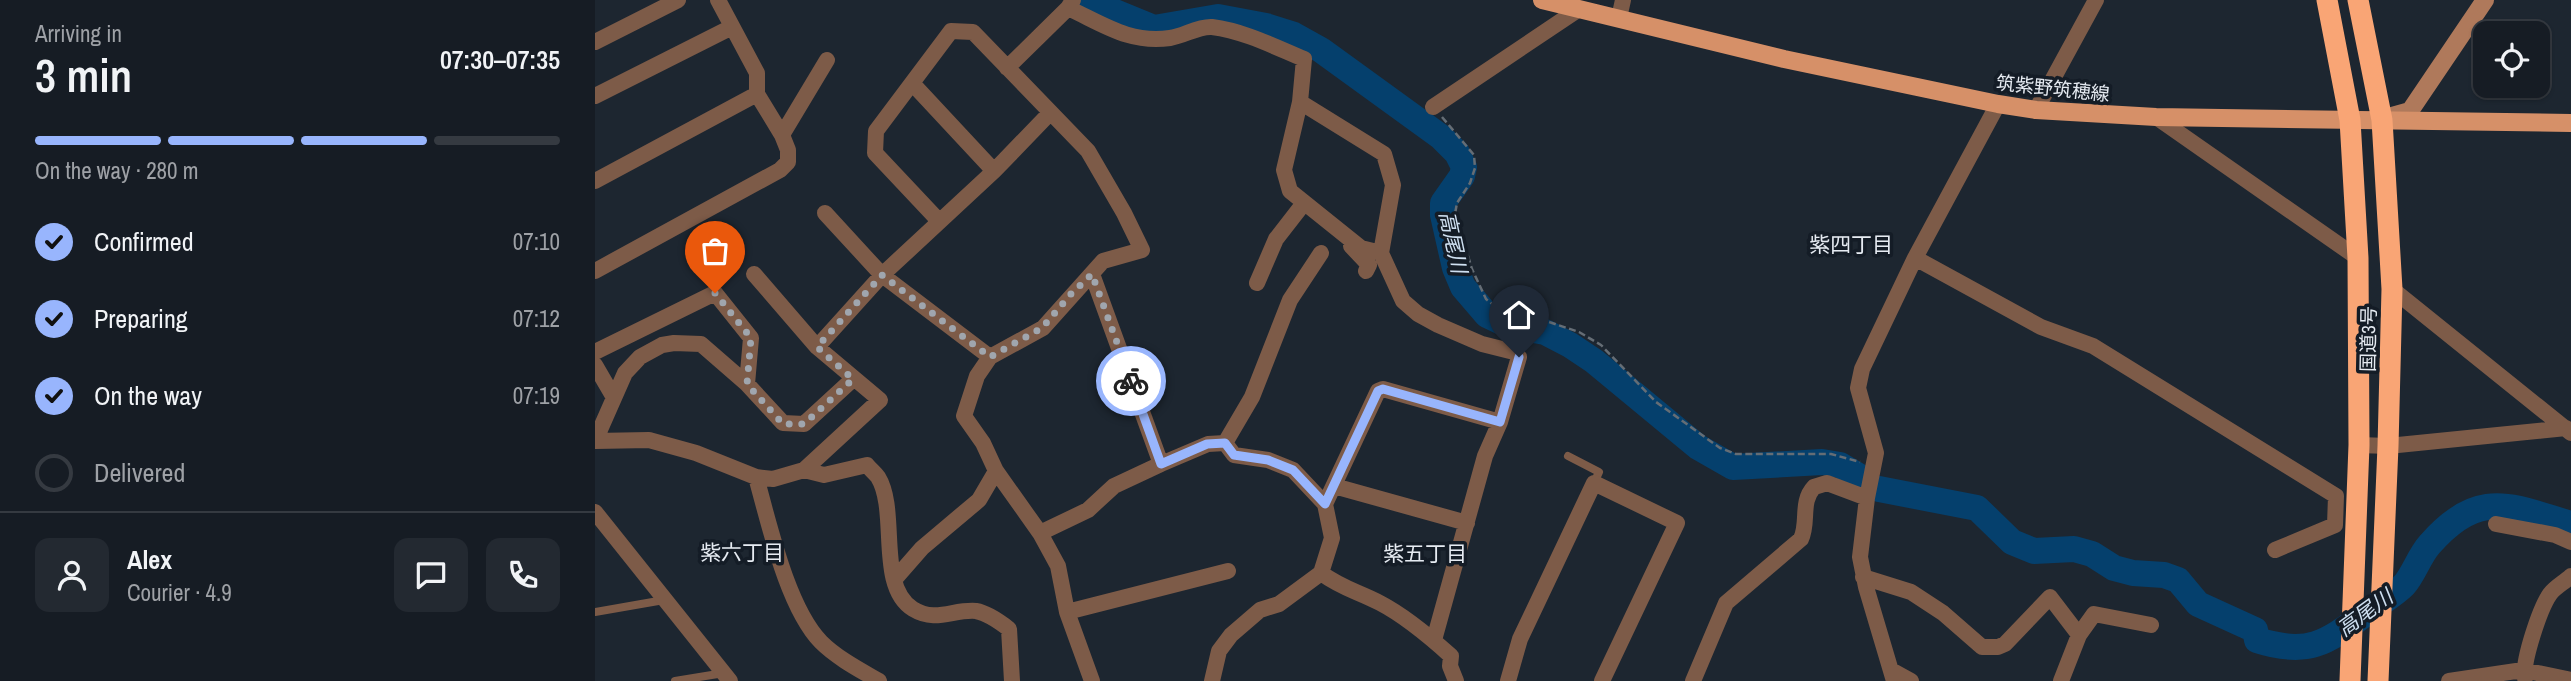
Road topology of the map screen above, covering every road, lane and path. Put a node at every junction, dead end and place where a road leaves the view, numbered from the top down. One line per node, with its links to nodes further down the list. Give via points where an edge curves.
1 (678, 0): 12 (street)
2 (719, 0): 11 (street)
3 (1542, 0): 9 (main road, 筑紫野筑穂線)
4 (2327, 0): 24 (highway, 国道3号)
5 (2358, 0): 25 (highway, 国道3号)
6 (2485, 0): 25 (street, via 2410,111)
7 (2095, 1): 21 (street)
8 (1071, 4): 14 (street); 18 (street, via 1134,39 1172,38 1212,27 1253,38 1304,60)
9 (1579, 9): 10 (main road, 筑紫野筑穂線); 20 (street)
10 (1621, 9): 19 (main road, 筑紫野筑穂線, via 1784,59)
11 (732, 27): 16 (street); 17 (street, via 757,73)
12 (595, 42)
13 (827, 60): 27 (street)
14 (1007, 68): 15 (street, via 972,32 951,32); 22 (street)
15 (912, 83): 28 (street); 32 (street, via 876,131 875,153)
16 (596, 94)
17 (757, 94): 27 (street); 29 (street)
18 (1300, 102): 30 (street, via 1284,170 1290,191); 35 (street, via 1384,154 1393,185)
19 (1998, 104): 21 (main road, 筑紫野筑穂線); 36 (street)
20 (1433, 107): 59 (path, via 1474,155 1475,168 1455,214 1486,299 1503,312 1579,332 1601,345 1656,402 1720,448 1736,454 1831,454)
21 (2036, 110): 23 (main road, 筑紫野筑穂線)
22 (1049, 114): 28 (street); 41 (street, via 1088,151 1142,250 1103,261)
23 (2155, 117): 24 (main road, 筑紫野筑穂線); 37 (street)
24 (2350, 120): 25 (main road, 筑紫野筑穂線); 37 (highway, 国道3号)
25 (2382, 120): 26 (main road, 筑紫野筑穂線); 44 (highway, 国道3号)
26 (2571, 123)
27 (782, 135): 38 (street, via 788,162 780,170)
28 (994, 171): 32 (street)
29 (595, 181)
30 (1304, 203): 33 (street); 43 (street, via 1276,239)
31 (825, 213): 42 (street)
32 (939, 221): 42 (street)
33 (1339, 232): 35 (street, via 1360,248); 39 (street, via 1369,265)
34 (1321, 253): 54 (street, via 1290,300 1252,397)
35 (1381, 253): 52 (street, via 1403,301 1418,314 1519,357)
36 (1915, 258): 59 (street, via 1862,369 1858,388 1876,453); 72 (street, via 2041,327 2093,346 2336,496 2335,525)
37 (2358, 258): 55 (highway, 国道3号)
38 (595, 271)
39 (1366, 271)
40 (754, 274): 45 (street)
41 (1092, 274): 47 (street, via 1042,328); 58 (street)
42 (882, 275): 45 (street); 47 (street)
43 (1257, 283)
44 (2392, 289): 53 (street); 56 (highway, 国道3号)
45 (817, 347): 49 (street)
46 (595, 352): 50 (street, via 715,293 751,338)
47 (990, 357): 61 (street, via 977,376 964,416)
48 (595, 365): 51 (street)
49 (853, 379): 50 (street, via 804,424 783,424); 60 (street, via 880,400)
50 (747, 384): 51 (street, via 701,344 674,342 640,357)
51 (613, 396): 62 (street, via 595,441 649,440)
52 (1500, 422): 64 (street, via 1383,389 1378,391); 68 (street, via 1485,456)
53 (2568, 430): 56 (street)
54 (1225, 443): 58 (street, via 1207,444); 66 (street, via 1234,455 1268,460 1293,470)
55 (2359, 445): 56 (street); 99 (highway, 国道3号)
56 (2388, 446): 100 (highway, 国道3号)
57 (1568, 456): 63 (lane, via 1599,472)
58 (1161, 464): 70 (street, via 1114,486 1088,510)
59 (1873, 467): 65 (street)
60 (804, 470): 62 (street, via 773,479); 77 (street, via 824,475 867,465 879,478)
61 (996, 471): 70 (street); 77 (street, via 979,500 922,548)
62 (756, 477): 89 (street, via 785,577 806,621 821,641)
63 (1594, 483): 94 (street, via 1520,639); 95 (street, via 1677,523)
64 (1334, 486): 66 (street); 68 (street)
65 (1867, 498): 76 (street, via 1860,557); 96 (street, via 1827,483 1810,491 1801,539 1726,603)
66 (1325, 504): 74 (street, via 1332,538)
67 (595, 512): 78 (street, via 606,532)
68 (1467, 523): 83 (street)
69 (2496, 524): 71 (street)
70 (1040, 533): 80 (street, via 1058,566)
71 (2571, 542)
72 (2275, 550)
73 (1228, 571): 80 (street)
74 (1321, 573): 83 (street, via 1340,587 1381,604); 92 (street, via 1279,604 1261,610 1231,635 1219,651)
75 (2571, 576): 85 (street, via 2550,594)
76 (1863, 577): 82 (street, via 1910,592 1982,647 2005,644 2050,597); 84 (street)
77 (894, 580): 90 (street, via 900,596 913,609 935,618 976,611 1009,629)
78 (666, 599): 79 (lane); 86 (street)
79 (595, 612)
80 (1067, 612): 91 (street)
81 (2151, 625): 82 (street, via 2094,614)
82 (2079, 635): 98 (street)
83 (1434, 640): 93 (street, via 1451,656)
84 (1892, 675): 97 (street)
85 (2525, 675): 87 (street); 101 (street)
86 (727, 677): 88 (lane)
87 (2571, 680)
88 (675, 681)
89 (879, 681)
90 (1012, 681)
91 (1092, 681)
92 (1212, 681)
93 (1456, 681)
94 (1508, 681)
95 (1602, 681)
96 (1693, 681)
97 (1911, 681)
98 (2061, 681)
99 (2350, 681)
100 (2378, 681)
101 (2449, 681)

